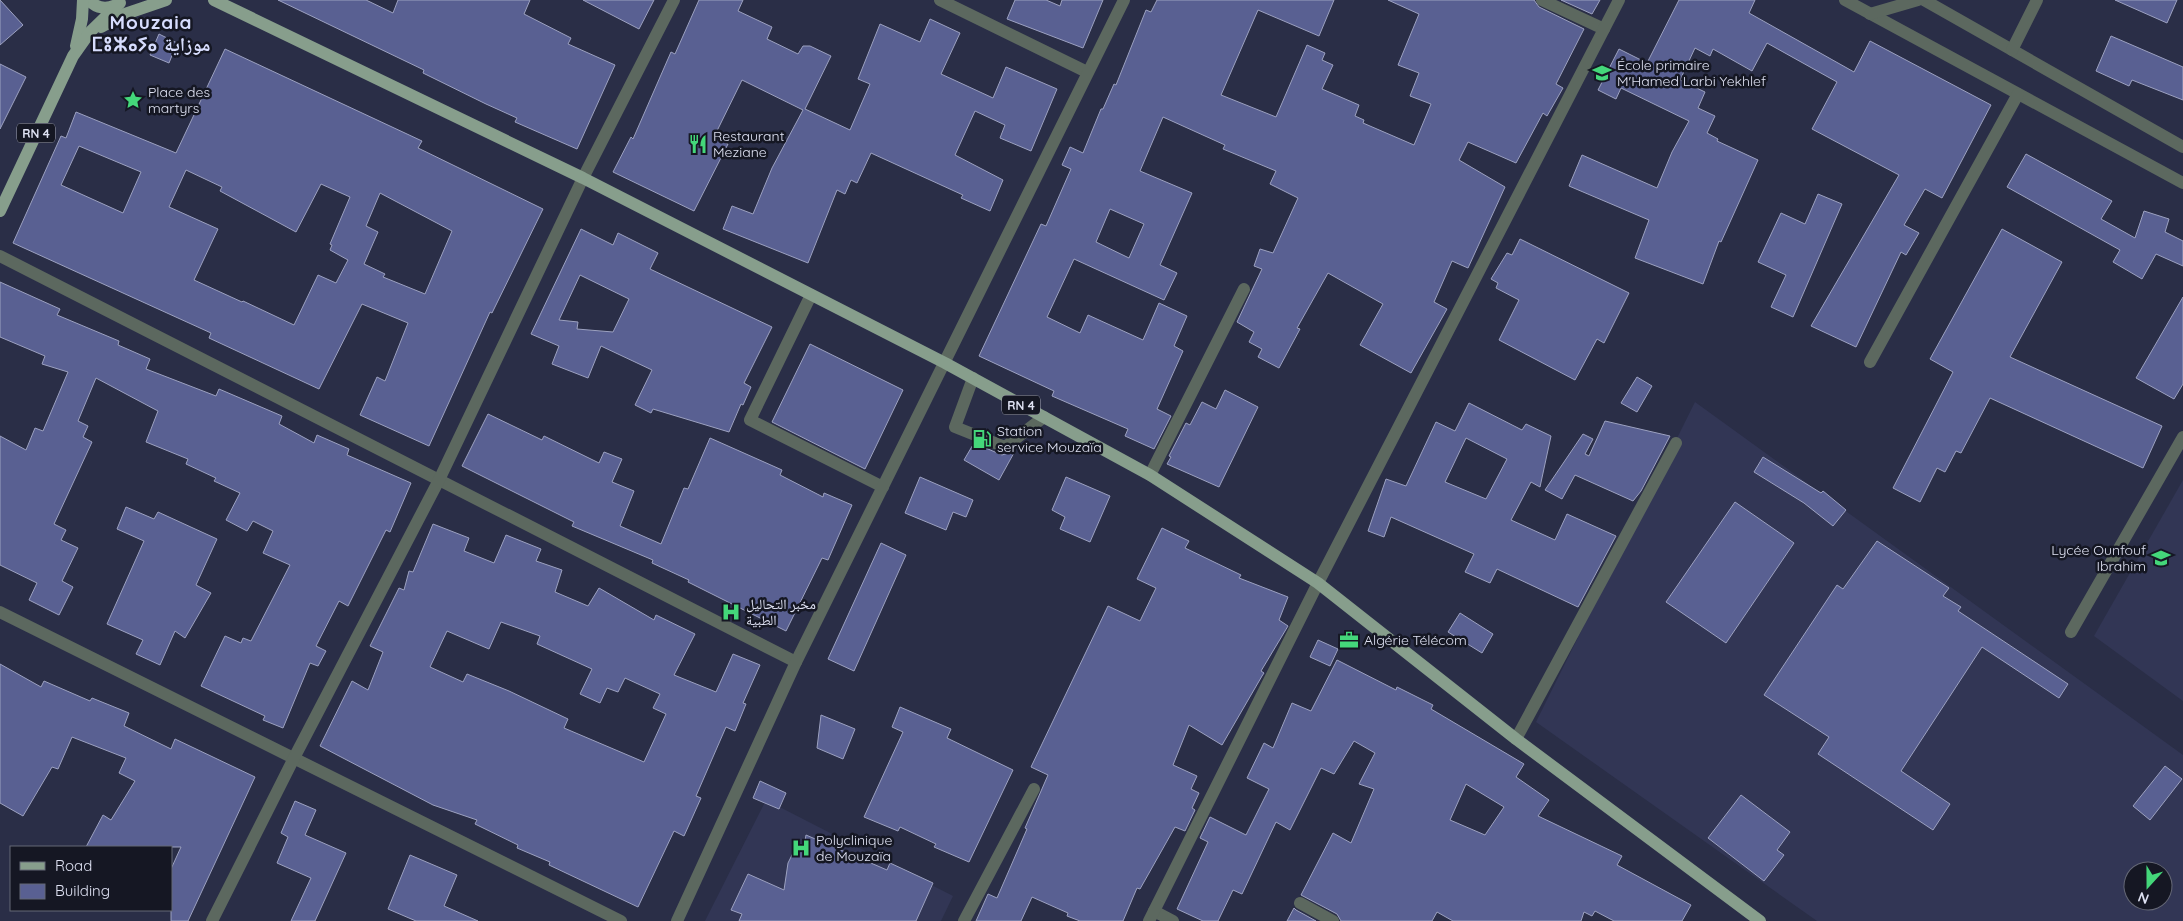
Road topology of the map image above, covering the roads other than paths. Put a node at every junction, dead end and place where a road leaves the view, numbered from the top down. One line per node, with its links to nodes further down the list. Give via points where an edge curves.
1 (76, 0): 17 (main road)
2 (83, 0): 17 (main road)
3 (88, 0): 15 (main road, via 99,8)
4 (166, 0): 19 (main road, via 125,14)
5 (214, 0): 25 (main road, RN 4)
6 (674, 0): 25 (street)
7 (940, 0): 22 (street)
8 (1124, 0): 22 (street)
9 (1542, 0): 18 (street)
10 (1619, 0): 18 (street)
11 (1845, 0): 16 (street)
12 (1918, 0): 16 (street)
13 (1924, 0): 20 (street)
14 (2037, 0): 20 (street)
15 (121, 2): 19 (main road)
16 (1870, 14): 23 (street)
17 (82, 19): 21 (main road)
18 (1604, 29): 40 (street)
19 (90, 32): 21 (main road)
20 (2012, 50): 24 (street)
21 (73, 56): 27 (main road, RN 4)
22 (1087, 72): 32 (street)
23 (2018, 94): 26 (street); 31 (street)
24 (2183, 147)
25 (583, 178): 30 (main road, RN 4); 38 (street)
26 (2183, 182)
27 (0, 211)
28 (0, 256): 38 (street)
29 (1244, 289): 37 (street)
30 (811, 295): 32 (main road, RN 4); 39 (street, via 750,420)
31 (1870, 362)
32 (946, 363): 33 (main road, RN 4); 39 (street)
33 (973, 378): 34 (main road, RN 4); 34 (street, via 955,427 1006,447)
34 (1044, 417): 37 (main road, RN 4)
35 (2183, 437): 42 (street)
36 (1676, 442): 44 (street)
37 (1150, 475): 40 (main road, RN 4)
38 (438, 480): 43 (street); 45 (street)
39 (883, 488): 43 (street)
40 (1318, 583): 44 (main road, RN 4); 48 (street)
41 (0, 612): 45 (street)
42 (2071, 632)
43 (796, 662): 51 (street)
44 (1516, 739): 55 (main road, RN 4)
45 (294, 758): 49 (street); 50 (street)
46 (1034, 789): 52 (street)
47 (1300, 903): 54 (street)
48 (1151, 916): 53 (street)
49 (212, 921)
50 (621, 921)
51 (677, 921)
52 (964, 921)
53 (1173, 921)
54 (1333, 921)
55 (1760, 921)

